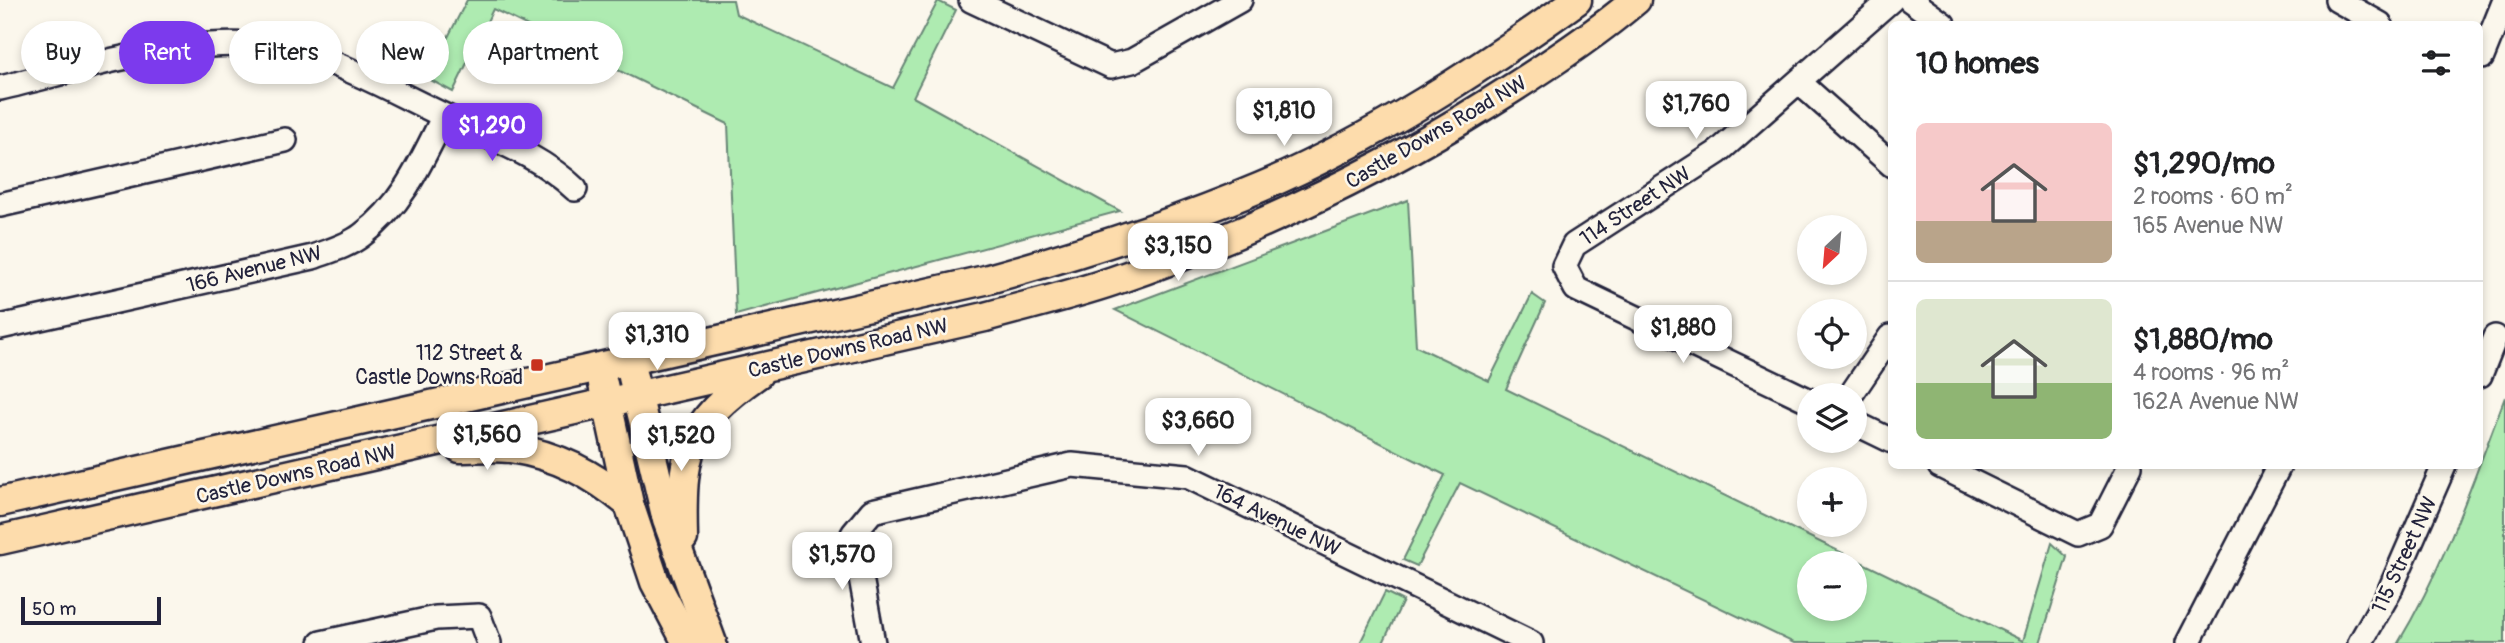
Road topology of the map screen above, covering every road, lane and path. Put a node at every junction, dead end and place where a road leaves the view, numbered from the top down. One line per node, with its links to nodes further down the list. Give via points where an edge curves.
1 (1240, 0): 8 (street, via 1132,61 1111,66)
2 (1577, 0): 22 (main road, Castle Downs Road NW, via 1406,113 1205,210 1091,251 985,280)
3 (1636, 0): 23 (main road, Castle Downs Road NW, via 1537,73 1426,143 1220,241 1111,281 985,317)
4 (1891, 0): 12 (street, 114 Street NW)
5 (1910, 0): 9 (street)
6 (2337, 0): 10 (street)
7 (2505, 0): 11 (street)
8 (979, 2)
9 (1939, 21)
10 (2366, 21)
11 (2483, 55)
12 (1800, 83): 16 (street); 28 (street, 114 Street NW, via 1718,152 1574,245 1564,266 1576,289)
13 (0, 88): 14 (street, via 157,52 238,43 315,57)
14 (444, 116): 17 (street, via 546,165); 19 (street, 166 Avenue NW, via 397,201 361,236 340,247 313,257)
15 (285, 141): 18 (street)
16 (1888, 161)
17 (575, 189)
18 (0, 205)
19 (0, 327)
20 (2493, 336): 24 (street)
21 (1888, 340): 26 (street)
22 (629, 361): 25 (main road, Castle Downs Road NW); 27 (main road)
23 (769, 366): 27 (main road, Castle Downs Road NW); 40 (main road, via 728,395 697,430 686,460 682,499)
24 (2483, 366)
25 (599, 368): 29 (main road); 37 (main road, Castle Downs Road NW)
26 (1859, 383)
27 (637, 395): 29 (main road, Castle Downs Road NW); 40 (main road, via 667,520)
28 (1797, 395)
29 (607, 402): 32 (main road, Castle Downs Road NW); 38 (main road)
30 (1867, 429): 31 (street)
31 (1888, 439)
32 (405, 449): 38 (main road, via 508,448 543,455 604,482); 39 (main road, Castle Downs Road NW)
33 (1946, 469): 34 (street, via 2078,534 2100,525)
34 (2128, 469)
35 (2276, 469): 47 (street)
36 (2443, 469): 48 (street, 115 Street NW, via 2395,579)
37 (0, 502)
38 (629, 504): 43 (main road, via 655,582)
39 (0, 540)
40 (684, 563): 44 (main road)
41 (321, 643): 42 (street, via 436,618 479,616)
42 (489, 643)
43 (687, 643)
44 (712, 643)
45 (873, 643): 46 (street, 164 Avenue NW, via 853,534 872,511 1072,465 1187,477)
46 (1531, 643)
47 (2189, 643)
48 (2360, 643)

